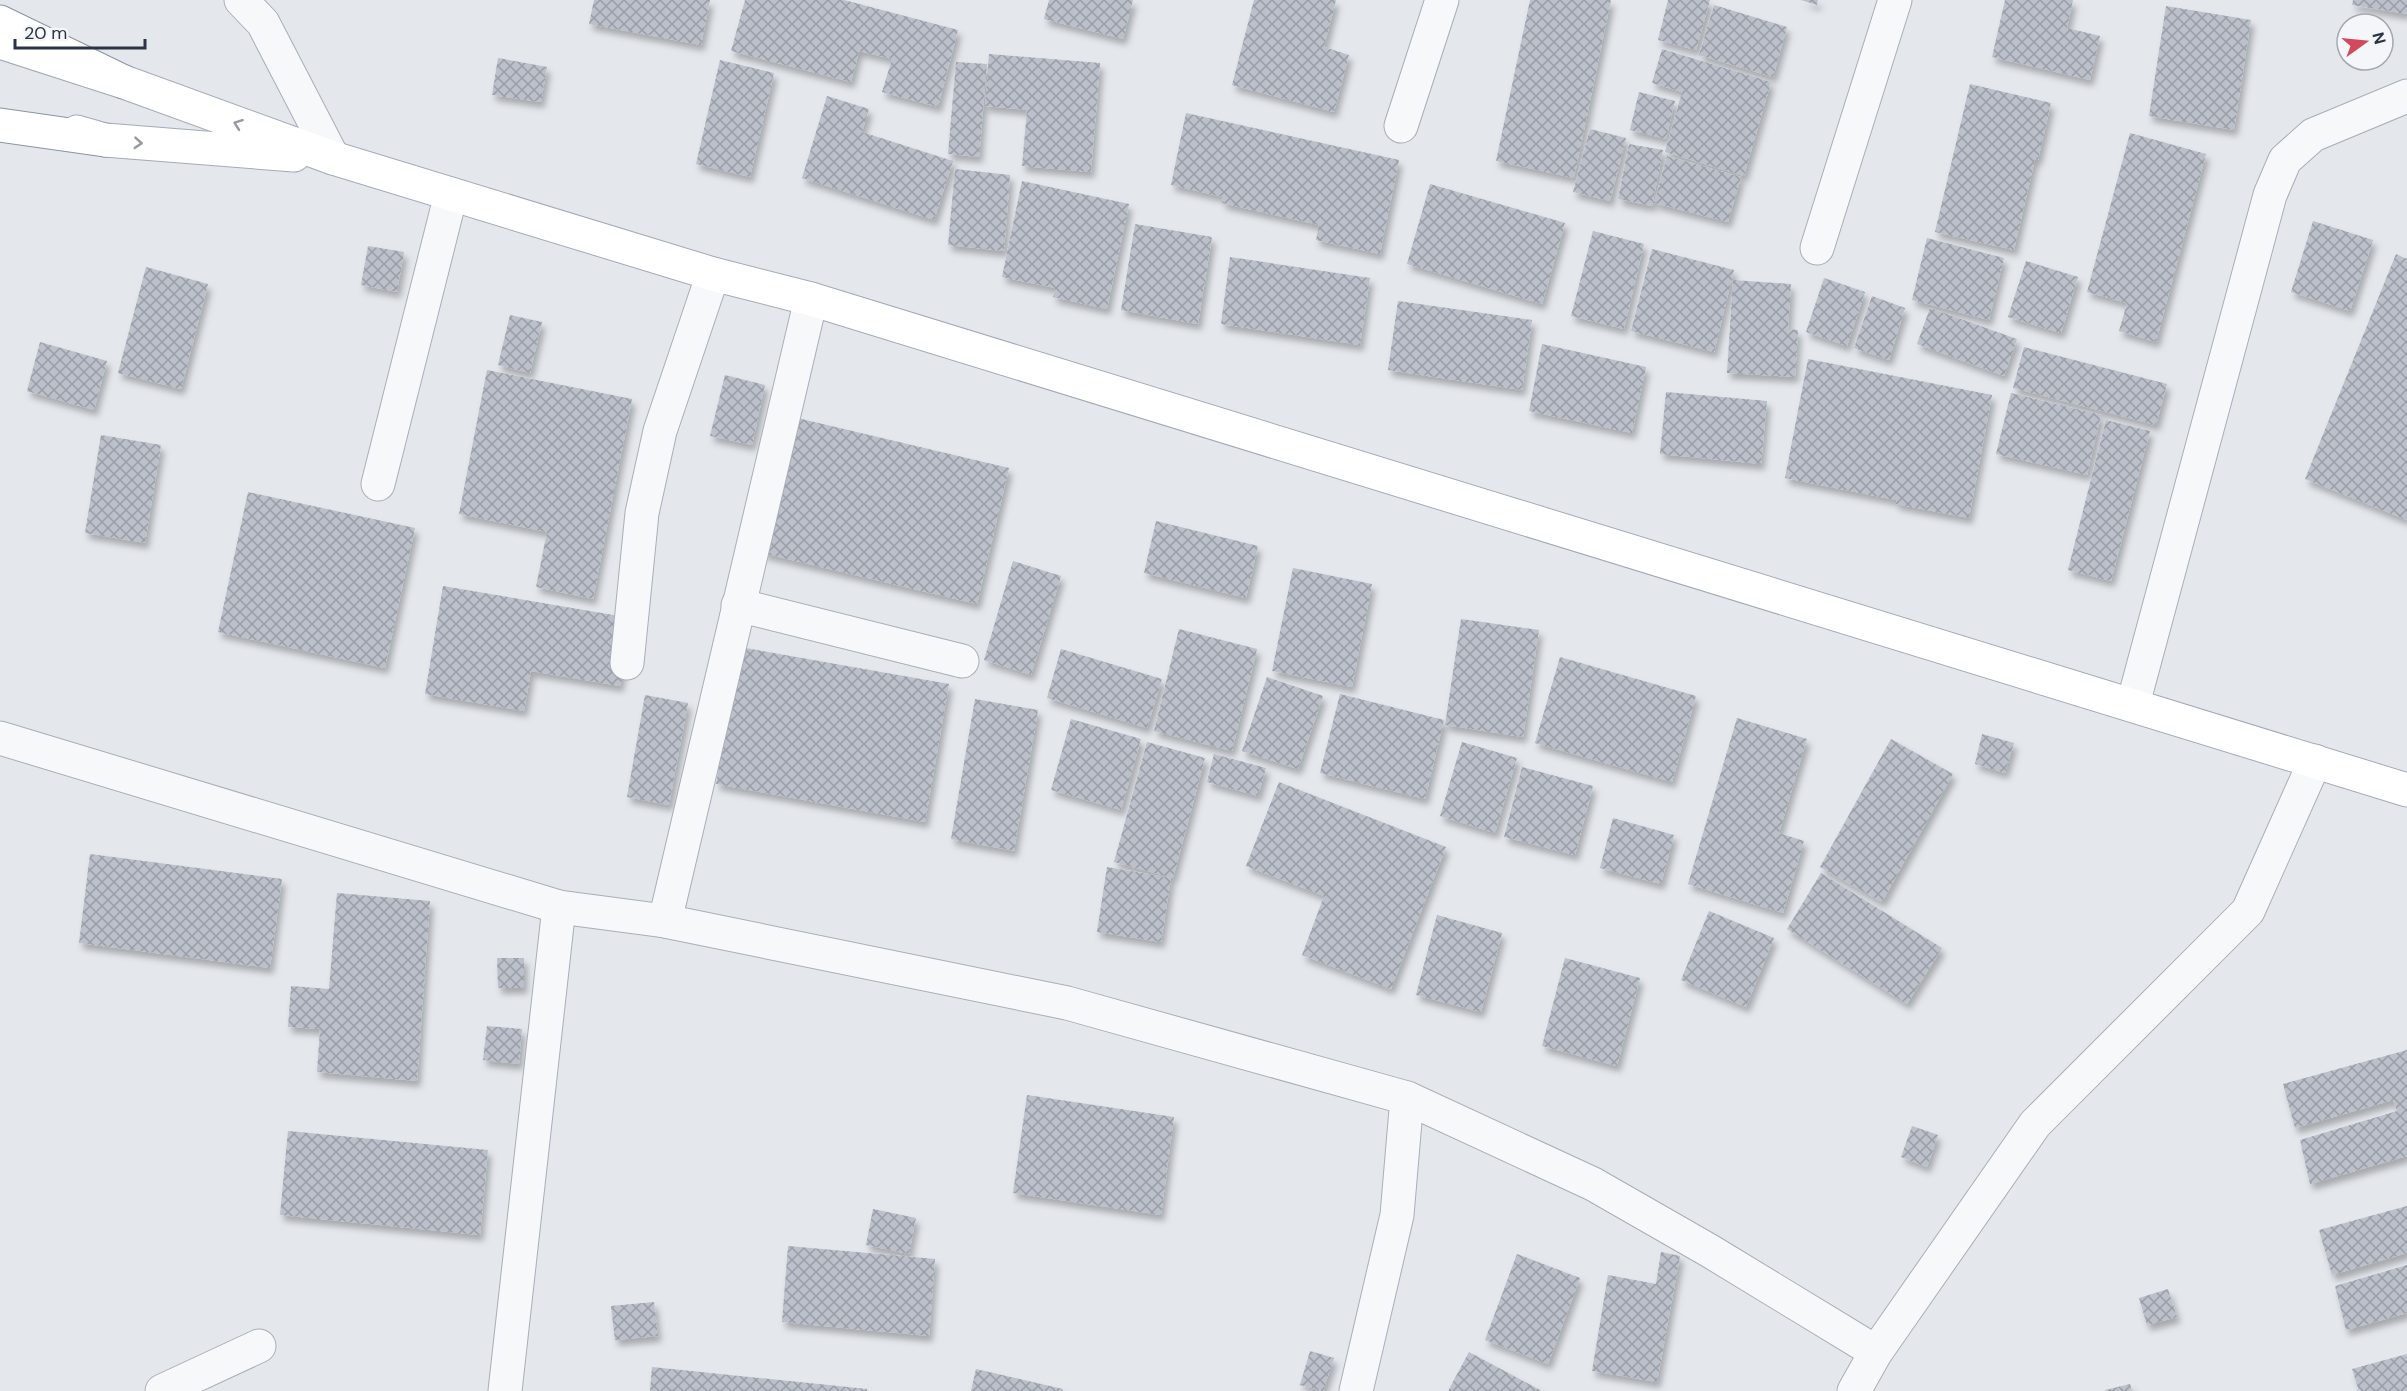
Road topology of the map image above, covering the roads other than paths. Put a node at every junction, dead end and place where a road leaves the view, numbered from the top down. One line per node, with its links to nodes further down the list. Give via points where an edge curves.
1 (241, 0): 12 (street, via 263,23)
2 (1442, 0): 10 (street)
3 (1895, 0): 14 (street)
4 (0, 22): 6 (main road)
5 (0, 42): 6 (main road)
6 (124, 82): 12 (main road, one-way to 6)
7 (2407, 96): 21 (street, via 2313,135 2285,160 2270,195)
8 (0, 111): 11 (main road)
9 (0, 124): 11 (main road)
10 (1401, 126)
11 (105, 140): 12 (main road, one-way to 12)
12 (333, 158): 13 (main road)
13 (451, 194): 15 (main road); 17 (street)
14 (1817, 248)
15 (712, 274): 16 (main road); 20 (street, via 657,441 642,513)
16 (811, 299): 18 (street); 21 (main road)
17 (378, 484)
18 (738, 605): 19 (street); 26 (street)
19 (962, 661)
20 (627, 663)
21 (2133, 704): 23 (main road)
22 (0, 738): 25 (street)
23 (2315, 761): 24 (main road); 29 (street, via 2248,911 2035,1124)
24 (2407, 790)
25 (559, 906): 26 (street); 31 (street)
26 (665, 921): 27 (street, via 1067,1003)
27 (1407, 1098): 29 (street, via 1593,1185); 32 (street, via 1397,1215)
28 (259, 1346): 30 (street)
29 (1876, 1352): 33 (street)
30 (162, 1391)
31 (505, 1391)
32 (1356, 1391)
33 (1854, 1391)

